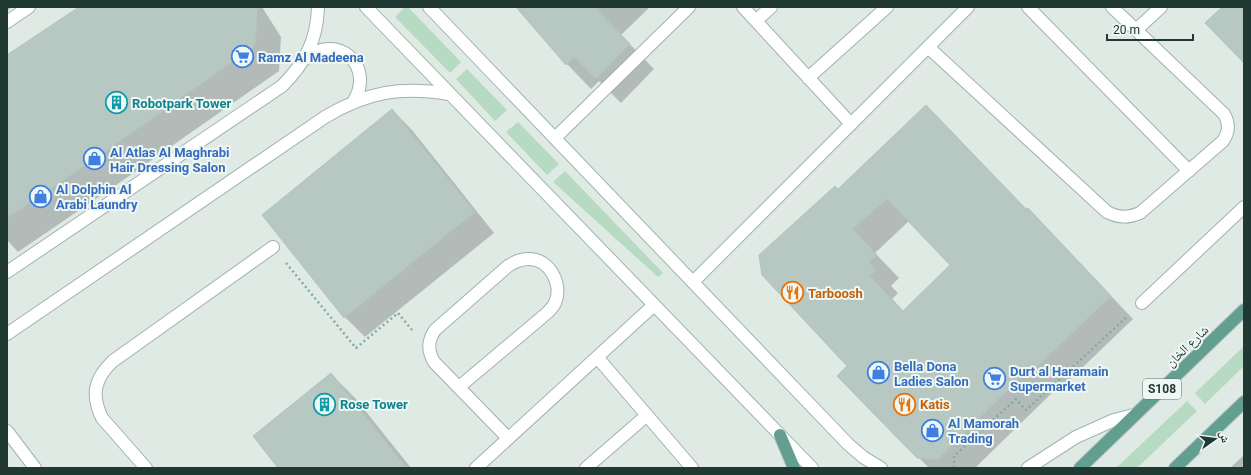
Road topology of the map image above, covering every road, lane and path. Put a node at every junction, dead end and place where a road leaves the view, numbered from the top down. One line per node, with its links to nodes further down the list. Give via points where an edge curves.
1 (30, 7): 14 (street)
2 (318, 7): 17 (street, via 315,34)
3 (366, 7): 19 (street)
4 (429, 7): 22 (street)
5 (689, 7): 22 (street)
6 (743, 7): 13 (street)
7 (771, 7): 13 (street)
8 (887, 7): 18 (street)
9 (968, 7): 16 (street)
10 (1028, 7): 23 (street)
11 (1112, 7): 15 (street)
12 (1161, 7): 15 (street)
13 (756, 21): 18 (street)
14 (7, 22)
15 (1136, 30): 23 (street, via 1219,108 1228,120 1224,141)
16 (928, 47): 21 (street); 23 (street, via 1107,212 1115,216 1124,217 1140,213)
17 (305, 59): 20 (street, via 312,52 322,49 332,49 349,57 360,73 359,93); 26 (street, via 277,90)
18 (808, 78): 21 (street)
19 (449, 94): 20 (street, via 411,90 373,95); 29 (street)
20 (354, 101): 31 (street, via 325,117)
21 (851, 124): 27 (street)
22 (555, 138): 27 (street)
23 (1189, 171)
24 (1244, 207): 28 (street)
25 (273, 247): 32 (path, via 356,348 398,313); 43 (street, via 113,361 100,374 95,396 102,418)
26 (7, 272)
27 (693, 282): 48 (street, via 848,444)
28 (1142, 303): 49 (path, via 1026,410 1016,399 954,456)
29 (654, 305): 33 (street); 39 (street)
30 (1244, 310): 36 (main road, شارع الخان / S108)
31 (7, 334)
32 (428, 350): 34 (street, via 434,362); 34 (street, via 434,330 508,266 518,260 530,259 550,270 556,281 558,293 547,313)
33 (597, 357): 37 (street); 40 (street)
34 (458, 387): 40 (street)
35 (1244, 402): 52 (main road)
36 (1134, 415): 50 (street, via 1114,420 1076,437); 51 (main road, شارع الخان / S108)
37 (646, 416): 41 (street); 45 (street)
38 (7, 431): 42 (street)
39 (780, 435): 46 (main road); 47 (street)
40 (508, 438): 44 (street)
41 (593, 466)
42 (35, 468)
43 (146, 468)
44 (476, 468)
45 (692, 468)
46 (794, 468)
47 (812, 468)
48 (881, 468)
49 (954, 468)
50 (1028, 468)
51 (1080, 468)
52 (1174, 468)

